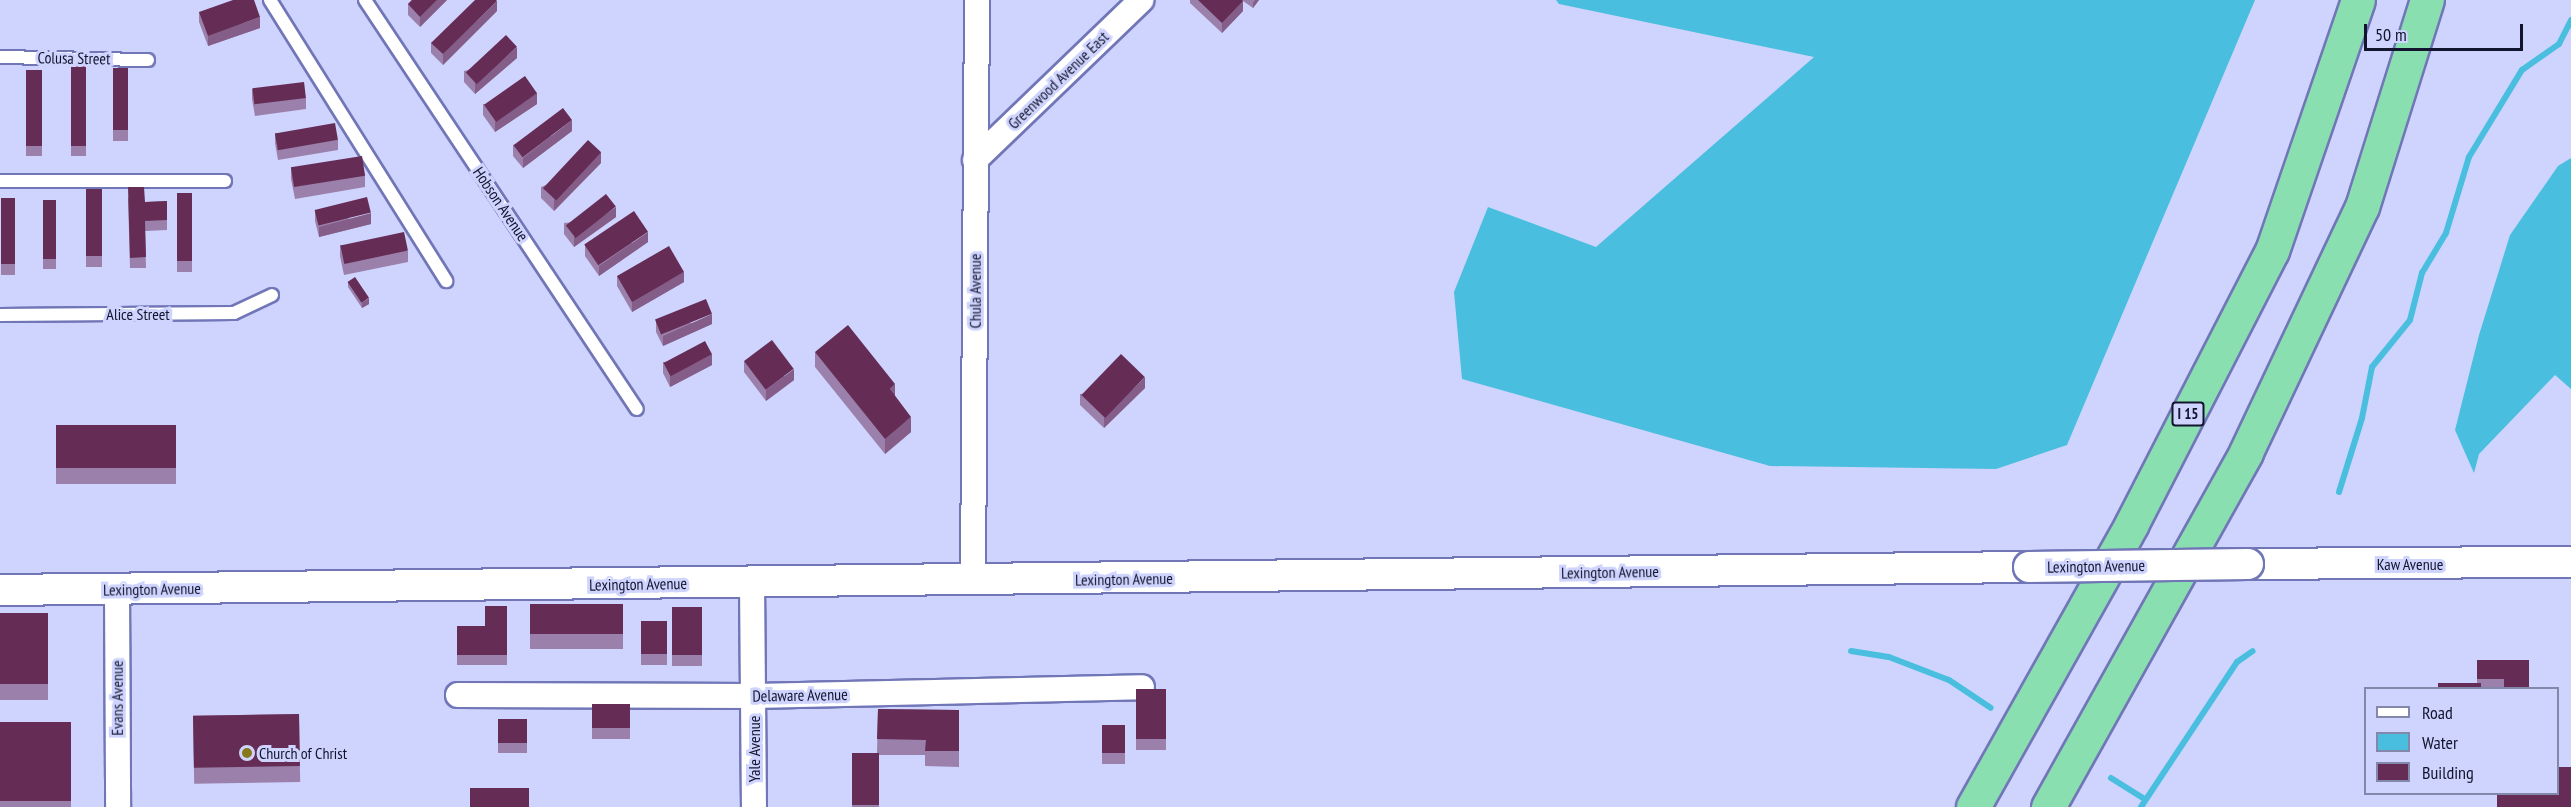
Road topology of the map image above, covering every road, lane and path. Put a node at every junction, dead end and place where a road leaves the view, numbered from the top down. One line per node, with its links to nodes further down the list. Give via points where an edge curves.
1 (270, 0): 12 (lane)
2 (366, 0): 15 (lane, Hobson Avenue)
3 (977, 0): 9 (street, Chula Avenue)
4 (1141, 0): 9 (street, Greenwood Avenue East)
5 (2358, 0): 27 (highway, I 15, via 2272,251 2131,525)
6 (2427, 0): 28 (highway, via 2362,207 2246,452)
7 (0, 57): 8 (lane, Colusa Street)
8 (148, 60)
9 (975, 160): 18 (street, Chula Avenue)
10 (0, 181): 11 (lane)
11 (225, 181)
12 (446, 281)
13 (272, 295): 14 (lane, Alice Street, via 234,313)
14 (0, 315)
15 (638, 409)
16 (2571, 562): 17 (street, Kaw Avenue)
17 (2248, 564): 18 (street, Lexington Avenue, bridge)
18 (973, 581): 19 (street, Lexington Avenue)
19 (752, 582): 21 (street, Lexington Avenue); 24 (street, Yale Avenue)
20 (0, 590): 21 (street, Lexington Avenue)
21 (117, 590): 25 (street, Evans Avenue)
22 (1142, 687): 24 (street, Delaware Avenue)
23 (458, 695): 24 (street, Delaware Avenue)
24 (754, 696): 26 (street, Yale Avenue)
25 (118, 807)
26 (754, 807)
27 (1973, 807)
28 (2048, 807)

